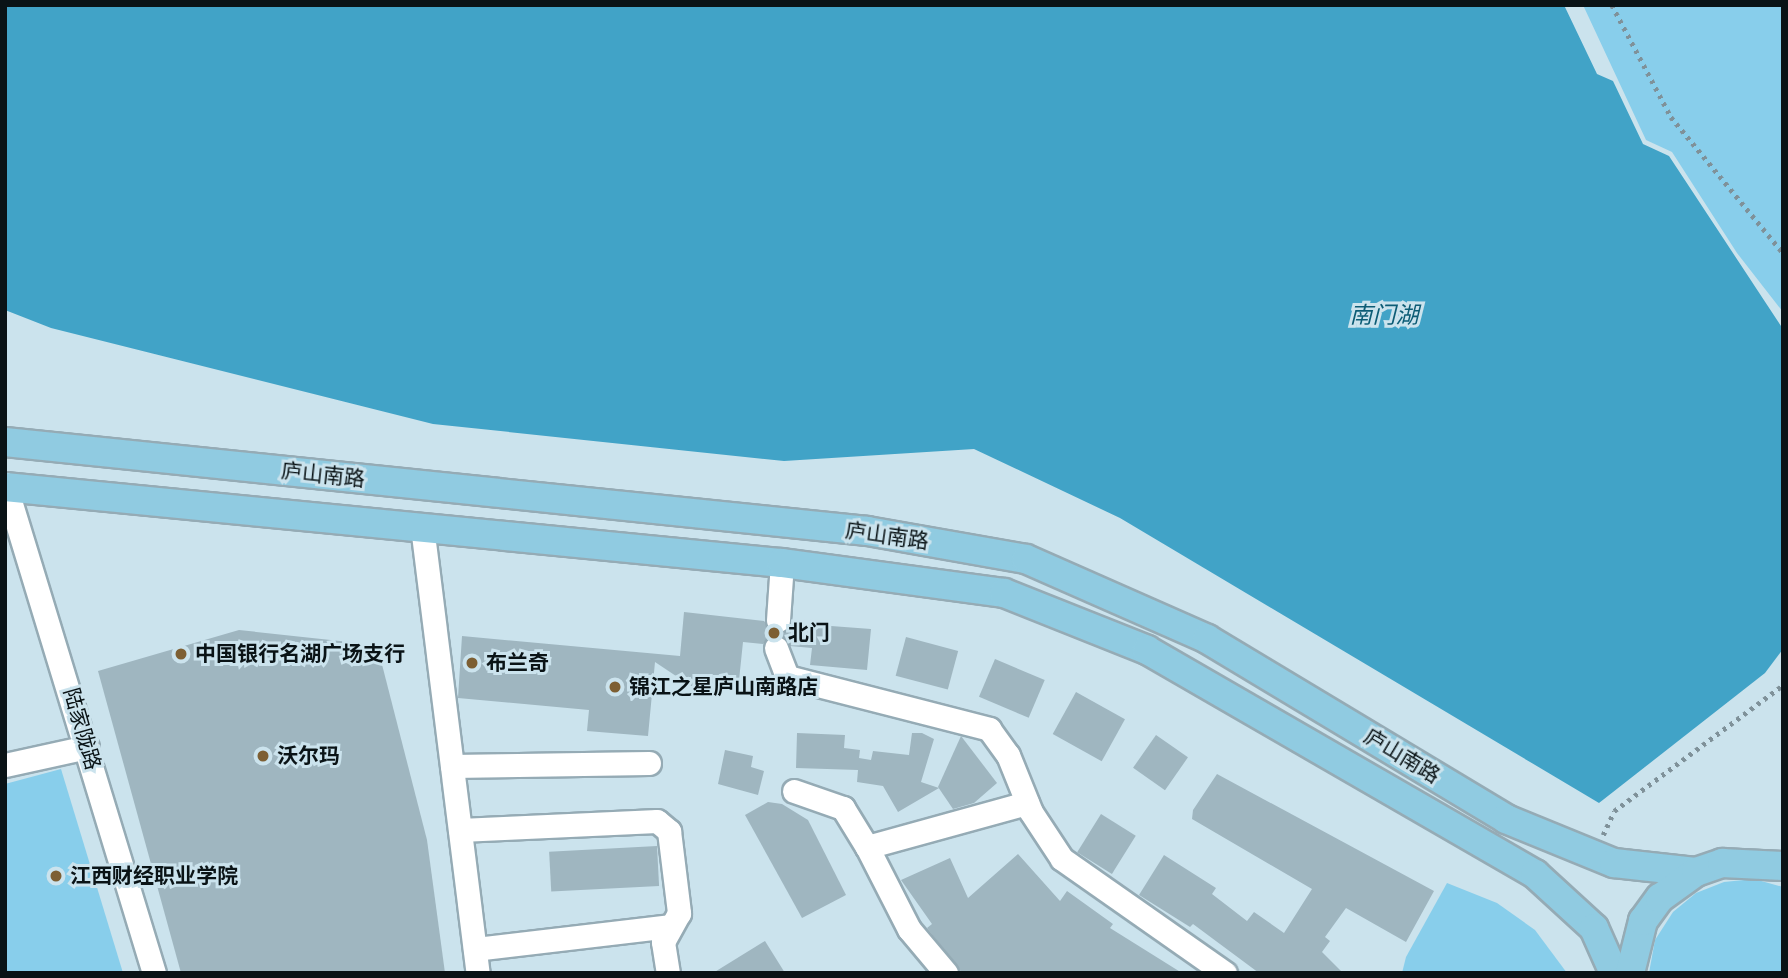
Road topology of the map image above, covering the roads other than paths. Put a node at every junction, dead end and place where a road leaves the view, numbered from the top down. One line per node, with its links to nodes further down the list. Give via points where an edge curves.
1 (5, 442): 16 (main road, 庐山南路, via 867,531 1026,559 1207,639 1506,819 1614,863)
2 (6, 486): 3 (main road, 庐山南路); 7 (street, 陆家陇路)
3 (422, 526): 4 (main road, 庐山南路); 10 (street)
4 (782, 563): 5 (street); 24 (main road, 庐山南路, via 1004,593 1147,650 1535,874 1594,928)
5 (778, 620)
6 (776, 648): 12 (street, via 787,677 989,729 1008,755)
7 (87, 747): 9 (street); 19 (street, 陆家陇路)
8 (649, 764): 10 (street)
9 (5, 765)
10 (452, 766): 13 (street)
11 (794, 791): 14 (street, via 843,808)
12 (1027, 803): 14 (street); 23 (street, via 1062,859)
13 (460, 830): 17 (street, via 657,821 669,831 679,914); 18 (street)
14 (867, 847): 22 (street, via 909,929)
15 (1783, 866): 16 (main road, via 1722,863)
16 (1696, 872): 25 (main road, via 1660,898 1643,921)
17 (671, 926): 18 (street); 21 (street, via 663,942)
18 (475, 949): 20 (street)
19 (154, 973)
20 (478, 973)
21 (668, 973)
22 (946, 973)
23 (1225, 973)
24 (1614, 973)
25 (1630, 973)

